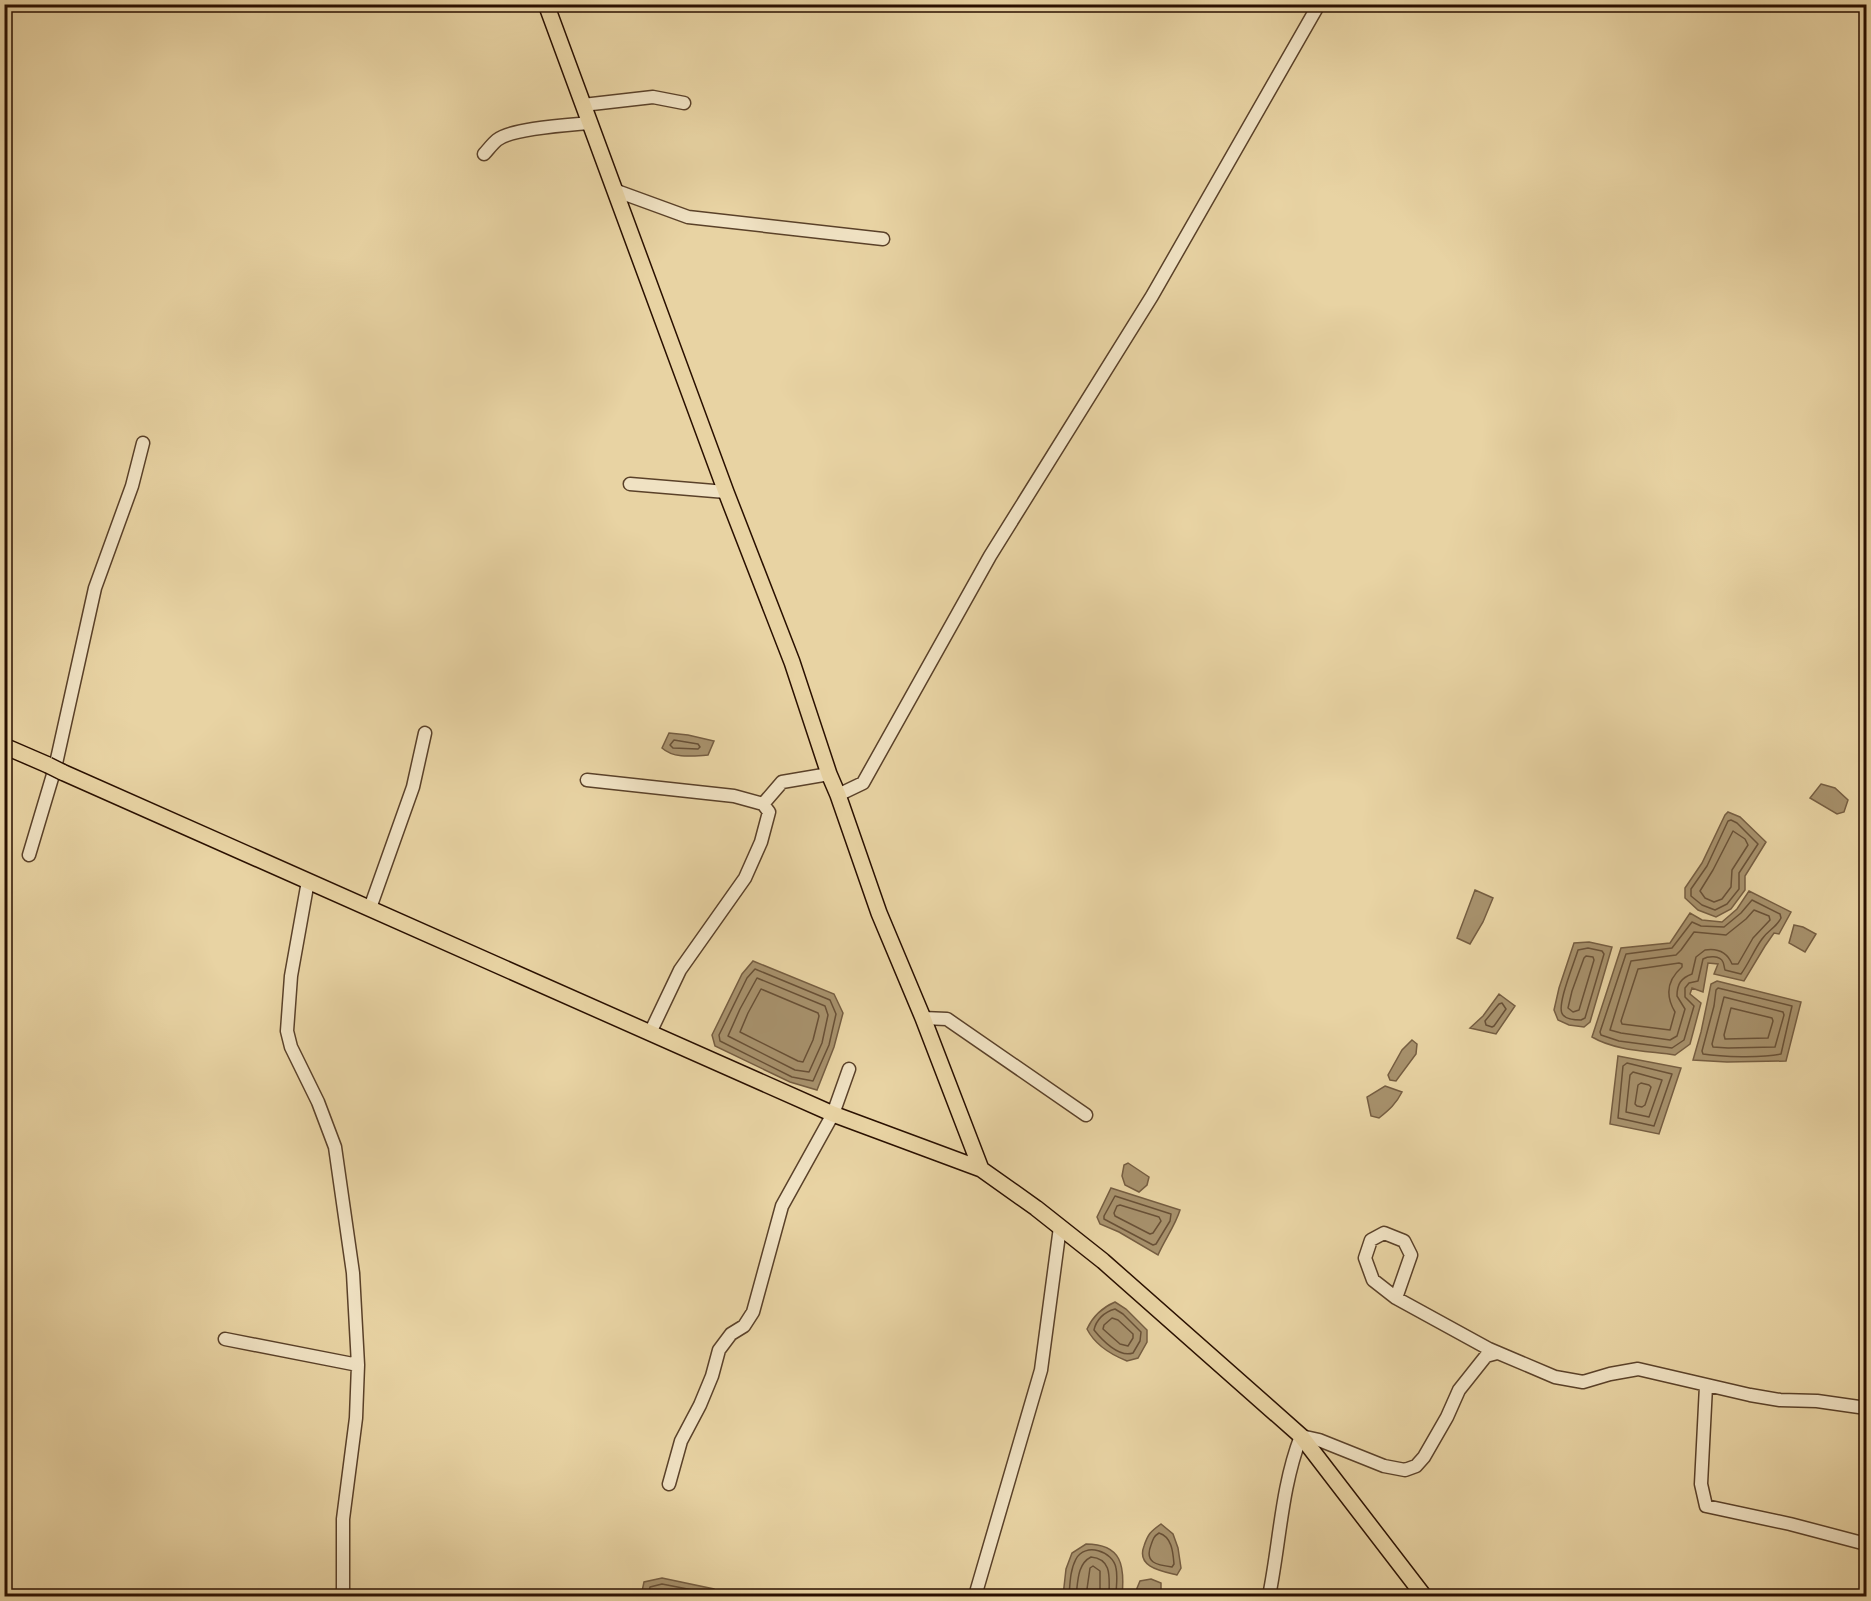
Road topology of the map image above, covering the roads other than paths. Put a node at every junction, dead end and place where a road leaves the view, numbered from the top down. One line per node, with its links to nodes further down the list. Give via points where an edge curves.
1 (546, 4): 4 (main road)
2 (1318, 4): 16 (street, via 1152,296 990,556 863,783)
3 (684, 103): 4 (street, via 654,97)
4 (583, 105): 5 (main road)
5 (590, 123): 6 (street, via 530,129 497,140); 7 (main road)
6 (484, 154)
7 (614, 190): 8 (street, via 688,217); 11 (main road)
8 (883, 239)
9 (143, 443): 18 (street, via 132,486 95,588 55,768)
10 (630, 484): 11 (street)
11 (726, 492): 14 (main road, via 792,662)
12 (425, 733): 20 (street, via 413,788)
13 (4, 746): 19 (main road)
14 (829, 774): 16 (main road); 17 (street, via 782,782)
15 (587, 780): 17 (street, via 735,796)
16 (838, 795): 21 (main road, via 879,913)
17 (764, 804): 22 (street, via 769,812 766,826 745,878 680,970)
18 (29, 855)
19 (308, 881): 20 (main road); 31 (street, via 291,976 287,1032 335,1147 353,1274)
20 (370, 908): 22 (main road)
21 (923, 1018): 25 (street, via 947,1019); 26 (main road)
22 (650, 1032): 24 (main road)
23 (849, 1069): 24 (street)
24 (833, 1114): 26 (main road); 35 (street, via 782,1206 753,1312 719,1350 700,1405 681,1441)
25 (1086, 1115)
26 (981, 1169): 27 (main road)
27 (1060, 1227): 34 (main road); 38 (street, via 1041,1370)
28 (1396, 1298): 28 (street, via 1411,1255 1404,1241 1384,1233 1371,1240 1365,1258 1373,1280); 30 (street)
29 (225, 1339): 31 (street)
30 (1497, 1353): 32 (street, via 1555,1377 1582,1382 1638,1369); 34 (street, via 1486,1356 1459,1390 1416,1466 1405,1470 1384,1466)
31 (358, 1365): 37 (street, via 356,1418 343,1519)
32 (1706, 1386): 33 (street, via 1780,1400); 36 (street, via 1701,1484 1706,1506)
33 (1866, 1408)
34 (1301, 1436): 39 (street, via 1291,1461); 40 (main road)
35 (669, 1484)
36 (1866, 1544)
37 (343, 1596)
38 (975, 1596)
39 (1269, 1596)
40 (1424, 1596)

